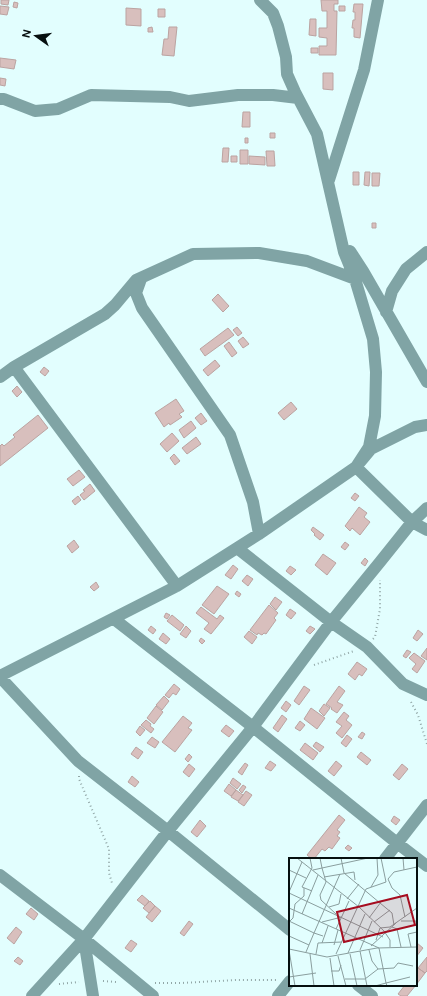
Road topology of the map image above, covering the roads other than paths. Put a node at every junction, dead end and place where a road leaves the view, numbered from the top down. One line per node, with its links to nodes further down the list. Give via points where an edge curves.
1 (260, 0): 3 (street, via 273,13 286,57 287,74)
2 (378, 0): 5 (street, via 364,70)
3 (298, 98): 4 (street, via 238,95 189,101 170,97 91,96 58,109 35,111); 5 (street, via 318,134)
4 (0, 99)
5 (328, 181): 6 (street)
6 (341, 236): 9 (street, via 344,252); 10 (street)
7 (427, 252): 10 (street, via 406,269 392,291)
8 (141, 278): 9 (street, via 193,254 259,253 307,261); 11 (street, via 136,280 105,314); 19 (street, via 136,292 142,308 230,435 253,502)
9 (355, 279): 15 (street, via 373,339 376,372 375,416 369,447)
10 (386, 312): 13 (street)
11 (14, 367): 12 (street); 21 (street)
12 (0, 377)
13 (427, 382)
14 (427, 425): 15 (street, via 415,427 372,449)
15 (356, 467): 17 (street); 19 (street)
16 (427, 508): 17 (street)
17 (412, 522): 18 (street); 23 (street)
18 (427, 530)
19 (259, 534): 20 (street)
20 (237, 548): 21 (street); 23 (street)
21 (177, 586): 22 (street)
22 (114, 619): 24 (street); 26 (street)
23 (331, 622): 25 (street, via 367,647 403,684); 26 (street)
24 (0, 676): 28 (street, via 78,760)
25 (427, 695)
26 (252, 727): 28 (street); 29 (street)
27 (427, 804): 29 (street)
28 (168, 831): 35 (street); 36 (street)
29 (397, 843): 30 (street); 31 (street)
30 (386, 858)
31 (417, 858)
32 (417, 858): 33 (street)
33 (427, 866)
34 (0, 875): 36 (street)
35 (289, 929)
36 (84, 938): 39 (street); 40 (street); 41 (street)
37 (286, 980): 42 (street)
38 (359, 986): 43 (street)
39 (32, 996)
40 (93, 996)
41 (153, 996)
42 (278, 996)
43 (372, 996)

